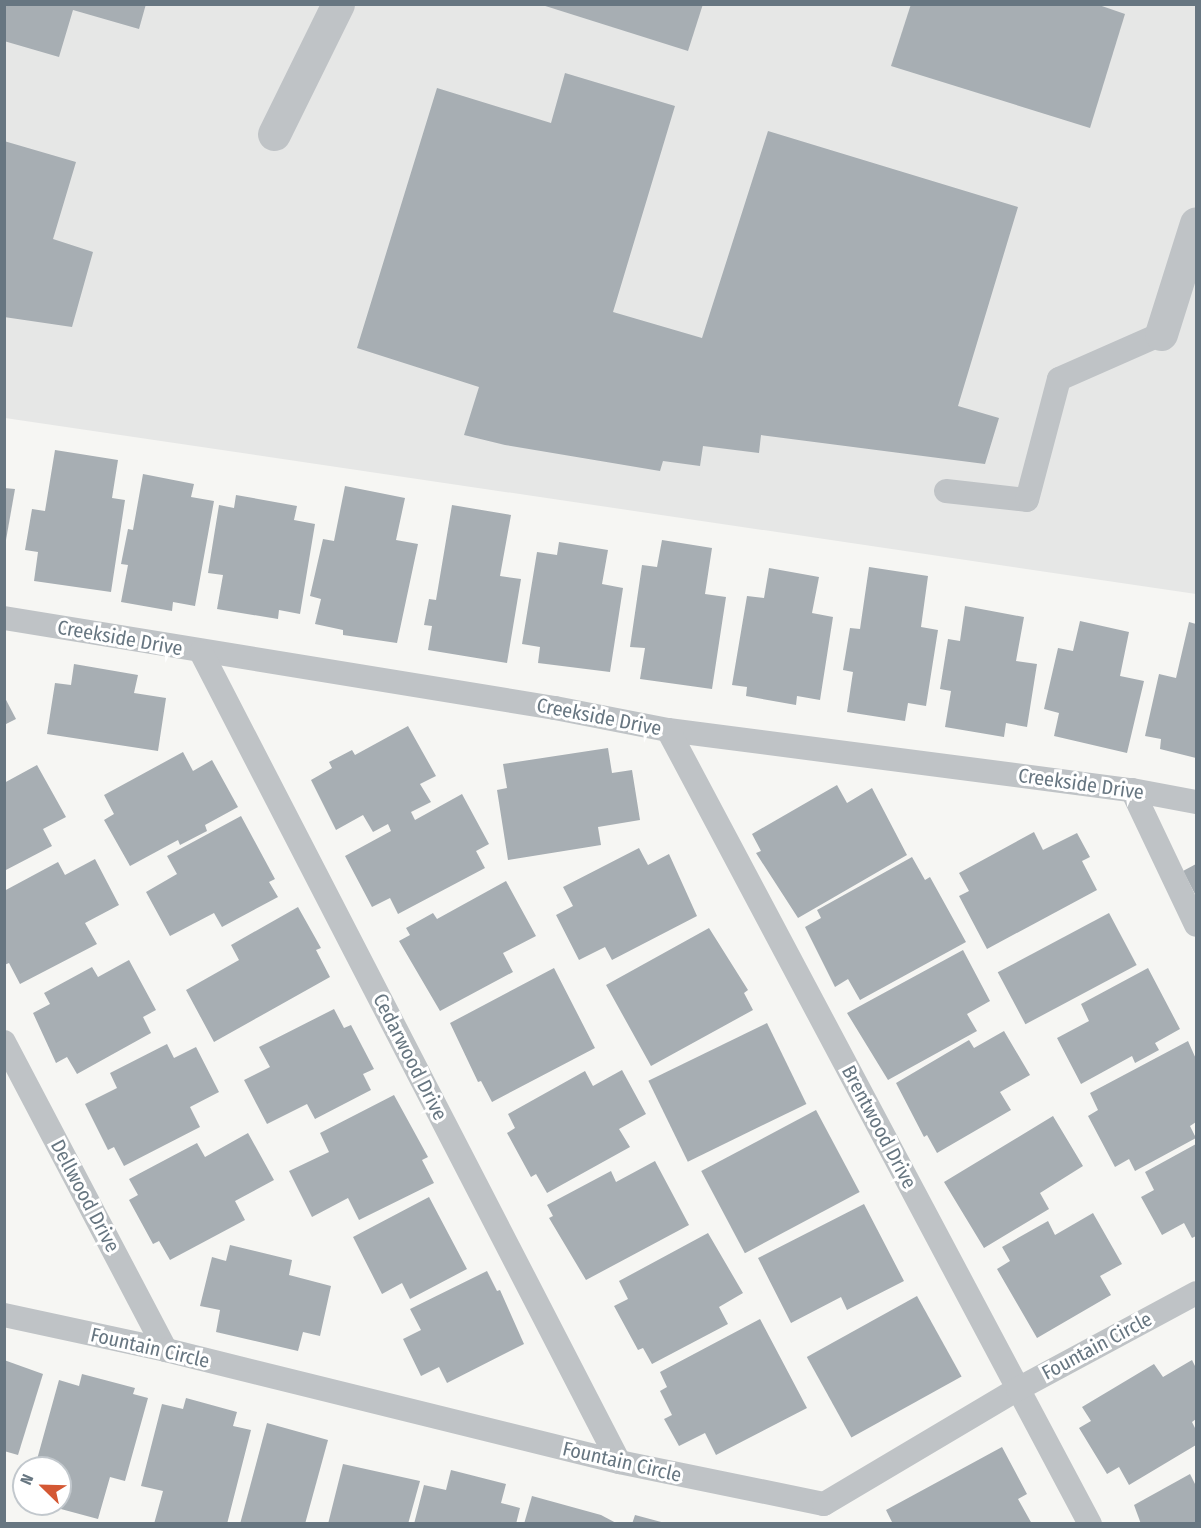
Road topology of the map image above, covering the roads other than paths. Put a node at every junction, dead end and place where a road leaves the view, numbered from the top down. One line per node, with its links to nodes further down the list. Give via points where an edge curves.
1 (338, 4): 2 (street)
2 (274, 134)
3 (1194, 238): 4 (street)
4 (1161, 334): 5 (lane, via 1059,379 1027,500)
5 (946, 491)
6 (4, 618): 7 (lane, Creekside Drive)
7 (201, 652): 8 (lane, Creekside Drive, via 555,708); 17 (lane, Cedarwood Drive)
8 (668, 730): 9 (lane, Creekside Drive); 16 (lane, Brentwood Drive)
9 (1132, 790): 10 (lane, Creekside Drive); 11 (lane)
10 (1197, 802)
11 (1197, 925)
12 (4, 1042): 15 (lane, Dellwood Drive)
13 (1197, 1293): 16 (lane, Fountain Circle)
14 (4, 1315): 15 (lane, Fountain Circle)
15 (166, 1350): 17 (lane, Fountain Circle)
16 (1018, 1389): 17 (lane, Fountain Circle, via 824,1504); 18 (lane, Brentwood Drive)
17 (619, 1462)
18 (1090, 1524)

